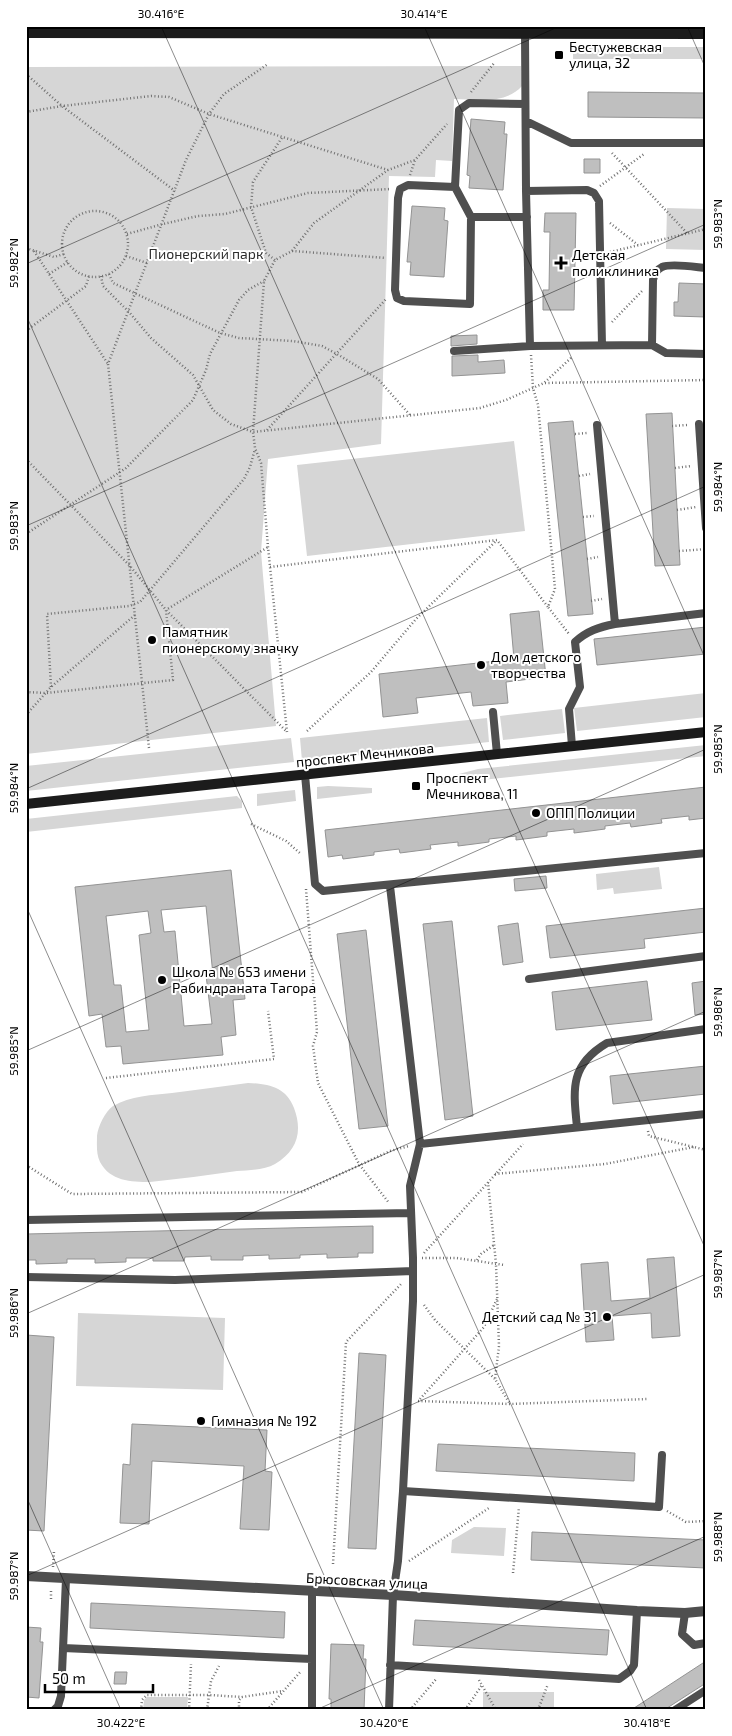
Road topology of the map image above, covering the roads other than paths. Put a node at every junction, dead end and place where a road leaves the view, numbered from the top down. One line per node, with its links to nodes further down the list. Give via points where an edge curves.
1 (519, 32): 2 (street); 3 (street); 4 (lane)
2 (26, 33)
3 (706, 34)
4 (525, 104): 5 (lane); 7 (lane, via 469,103 461,108)
5 (526, 121): 6 (lane, via 571,143); 8 (lane)
6 (706, 143)
7 (455, 187): 9 (lane); 9 (lane, via 404,187 398,198 397,298 470,304)
8 (526, 191): 10 (lane); 12 (lane, via 587,190 594,193 599,201)
9 (471, 217): 10 (lane)
10 (527, 217): 14 (lane)
11 (706, 268): 13 (lane, via 668,266 655,273)
12 (602, 345): 13 (lane); 14 (lane)
13 (652, 345): 16 (lane, via 666,353)
14 (530, 346): 15 (lane)
15 (454, 351)
16 (706, 354)
17 (699, 424): 19 (lane)
18 (597, 425): 21 (lane)
19 (706, 528)
20 (706, 613): 21 (lane)
21 (615, 624): 24 (lane, via 584,634 575,642 580,687 569,708)
22 (493, 712): 25 (lane)
23 (706, 732): 24 (street, проспект Мечникова)
24 (572, 746): 25 (street, проспект Мечникова)
25 (498, 754): 26 (street, проспект Мечникова)
26 (306, 775): 27 (street, проспект Мечникова); 29 (lane, via 315,884 323,892)
27 (26, 804)
28 (706, 853): 29 (lane)
29 (390, 886): 35 (lane)
30 (706, 956): 31 (lane)
31 (529, 979)
32 (706, 1029): 34 (lane, via 607,1042 594,1050 577,1076 574,1098)
33 (706, 1114): 34 (lane)
34 (577, 1127): 35 (lane)
35 (420, 1144): 36 (lane, via 410,1186)
36 (411, 1213): 37 (lane); 38 (lane)
37 (26, 1220)
38 (414, 1271): 39 (lane, via 175,1280); 41 (lane)
39 (26, 1277)
40 (662, 1455): 41 (lane, via 659,1507)
41 (403, 1491): 45 (lane)
42 (26, 1576): 43 (street, Брюсовская улица)
43 (66, 1578): 44 (street, Брюсовская улица); 50 (lane)
44 (312, 1591): 45 (street, Брюсовская улица); 51 (lane)
45 (392, 1595): 46 (street, Брюсовская улица); 52 (lane)
46 (638, 1611): 48 (street, Брюсовская улица); 52 (lane, via 634,1665 619,1679)
47 (706, 1611): 48 (street, Брюсовская улица)
48 (685, 1614): 49 (lane, via 682,1634 694,1645)
49 (706, 1643)
50 (63, 1648): 51 (lane); 54 (lane, via 61,1696)
51 (312, 1659): 55 (lane)
52 (390, 1665): 56 (lane)
53 (706, 1690): 57 (lane)
54 (57, 1709)
55 (312, 1710)
56 (389, 1710)
57 (675, 1710)

